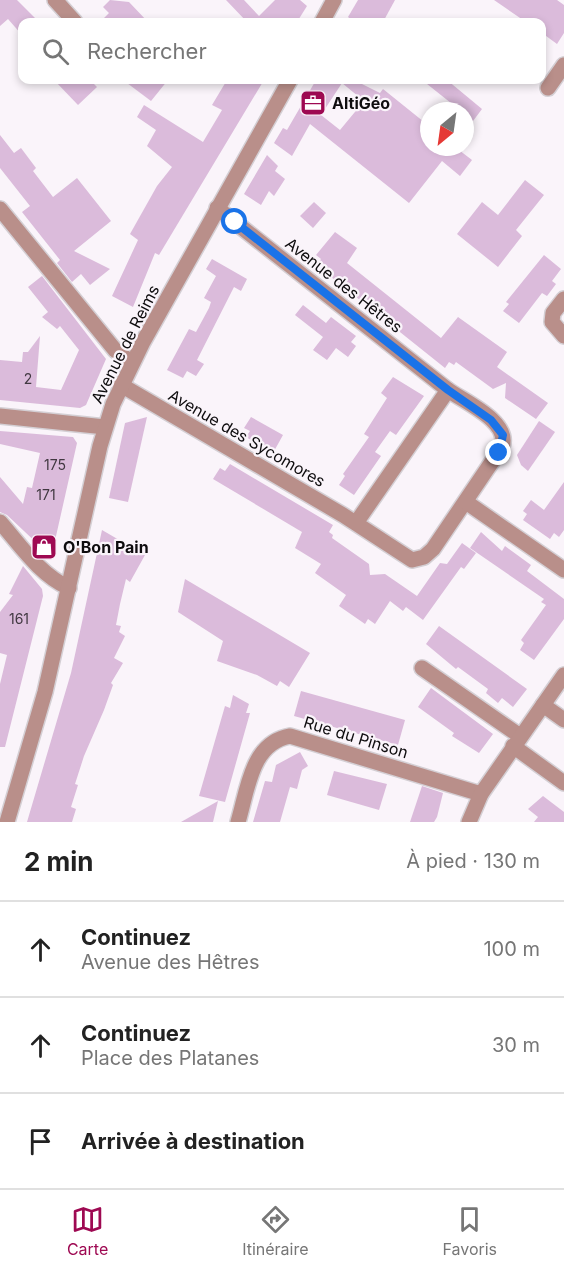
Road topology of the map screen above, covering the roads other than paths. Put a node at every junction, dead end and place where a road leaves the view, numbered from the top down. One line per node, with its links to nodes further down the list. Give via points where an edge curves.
1 (55, 0): 3 (street)
2 (334, 0): 4 (street)
3 (71, 18)
4 (323, 18)
5 (564, 64): 7 (street)
6 (288, 84): 9 (street, Avenue de Reims)
7 (548, 88)
8 (0, 208): 12 (street, via 115,350)
9 (217, 208): 12 (street, Avenue de Reims); 14 (street, Avenue des Hêtres)
10 (564, 299): 11 (street, via 552,322)
11 (564, 336)
12 (132, 363): 13 (street, Avenue de Reims)
13 (121, 385): 16 (street, Avenue de Reims); 19 (street, Avenue des Sycomores)
14 (448, 390): 17 (street, Avenue des Hêtres, via 491,420 503,435 499,453); 19 (street)
15 (0, 416): 16 (street)
16 (105, 427): 21 (street, Avenue de Reims)
17 (466, 501): 19 (street, Avenue des Sycomores, via 433,549 418,560 406,557); 20 (street)
18 (0, 522): 21 (street, via 37,566)
19 (356, 523)
20 (564, 570)
21 (69, 588): 29 (street, Avenue de Reims, via 37,724)
22 (422, 668): 26 (street)
23 (564, 675): 24 (street)
24 (543, 705): 25 (street); 26 (street)
25 (564, 720)
26 (517, 741): 27 (street); 28 (street)
27 (564, 783)
28 (481, 794): 30 (street, Rue du Pinson, via 291,736 277,740 259,755); 31 (street)
29 (7, 822)
30 (238, 822)
31 (469, 822)

